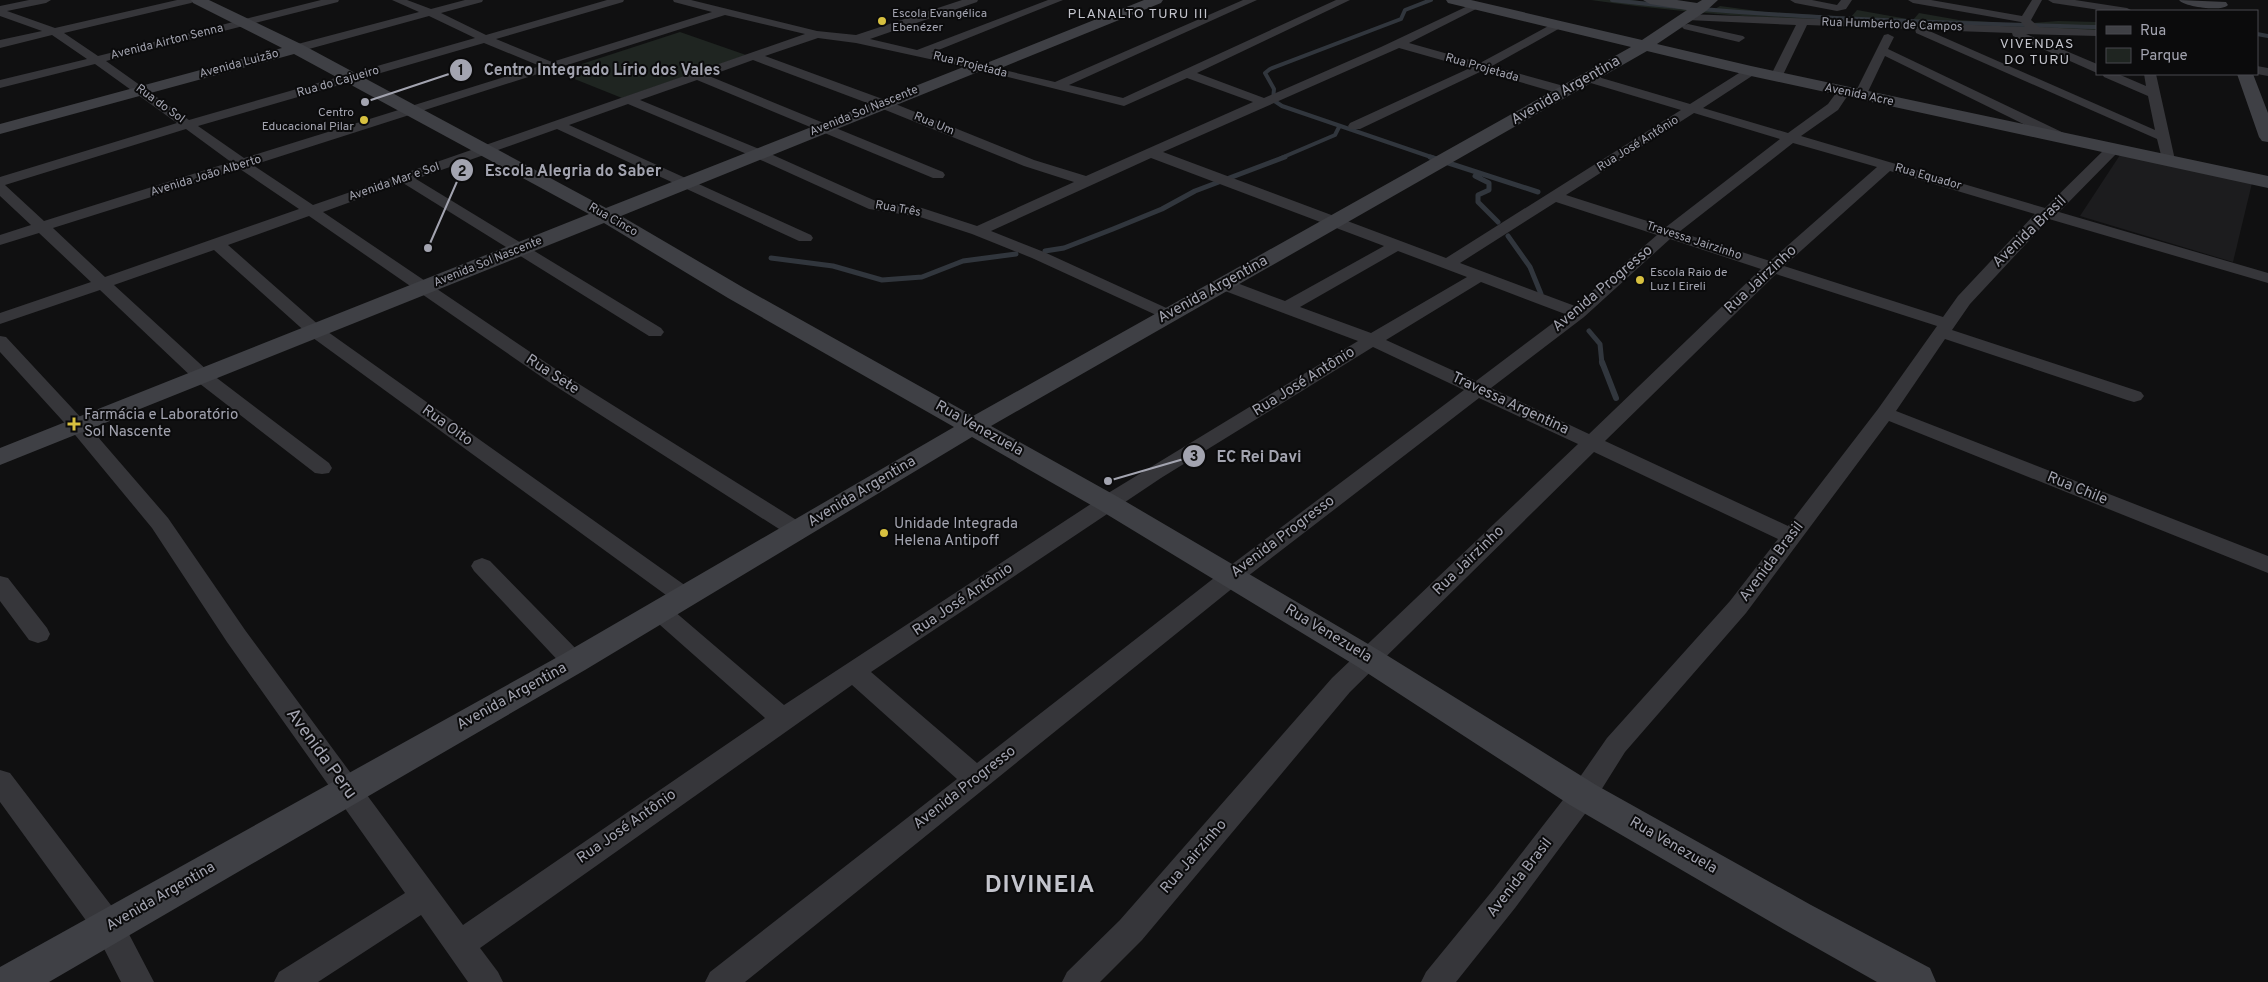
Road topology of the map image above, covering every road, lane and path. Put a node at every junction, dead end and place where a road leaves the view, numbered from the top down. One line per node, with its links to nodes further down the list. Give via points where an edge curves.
1 (46, 0): 25 (street)
2 (191, 0): 36 (street)
3 (198, 0): 29 (street, Rua Cinco)
4 (334, 0): 29 (street, Avenida Airton Senna)
5 (397, 0): 28 (street)
6 (478, 0): 28 (street, Avenida Luizão)
7 (619, 0): 40 (street, Rua do Cajueiro)
8 (678, 0): 26 (street, Rua Projetada)
9 (974, 0): 41 (street)
10 (1058, 0): 47 (street)
11 (1156, 0): 52 (street, Avenida Sol Nascente)
12 (1252, 0): 64 (street)
13 (1345, 0): 55 (street)
14 (1453, 0): 23 (street, Avenida Acre)
15 (1650, 0): 27 (street)
16 (1795, 0): 21 (street)
17 (1913, 0): 33 (street)
18 (2035, 0): 33 (street)
19 (2053, 0): 24 (street)
20 (2186, 0): 22 (street)
21 (1843, 4)
22 (2221, 5)
23 (1476, 6): 31 (street, Avenida Acre); 43 (street)
24 (2120, 10)
25 (0, 11): 36 (street, Rua do Sol)
26 (725, 11): 38 (street, Rua Projetada); 50 (street, Avenida João Alberto)
27 (1695, 12): 30 (street, Rua Humberto de Campos); 39 (street); 44 (street, Avenida Argentina)
28 (431, 13): 40 (street); 45 (street, Avenida Luizão)
29 (245, 22): 45 (street, Rua Cinco); 49 (street, Avenida Airton Senna)
30 (1803, 22): 32 (street, Rua Humberto de Campos); 60 (street)
31 (1558, 25): 44 (street, Avenida Acre); 51 (street)
32 (1893, 25): 34 (street, Rua Humberto de Campos); 46 (street, Avenida Progresso)
33 (2030, 25): 35 (street, Rua Humberto de Campos); 37 (street, Rua Humberto de Campos)
34 (1909, 26): 35 (street, Rua Humberto de Campos); 80 (street)
35 (2005, 30): 53 (street)
36 (53, 32): 42 (street); 49 (street, Rua do Sol)
37 (2096, 33)
38 (817, 34): 41 (street, Rua Projetada); 48 (street, Avenida Mar e Sol)
39 (1739, 38)
40 (486, 39): 50 (street); 61 (street, Rua do Cajueiro)
41 (856, 39): 47 (street, Rua Projetada)
42 (0, 44)
43 (1399, 44): 51 (street, Rua Projetada); 70 (street)
44 (1644, 46): 54 (street, Avenida Acre); 62 (street, Avenida Argentina)
45 (298, 48): 61 (street, Rua Cinco); 65 (street, Avenida Luizão)
46 (1881, 50): 67 (street, Avenida Progresso); 83 (street)
47 (920, 53): 52 (street, Rua Projetada)
48 (753, 56): 59 (street, Avenida Mar e Sol); 71 (street, Rua Um)
49 (97, 60): 63 (street, Avenida Airton Senna); 65 (street, Rua do Sol)
50 (559, 66): 74 (street, Avenida João Alberto)
51 (1481, 67): 66 (street, Rua Projetada); 77 (street)
52 (981, 68): 64 (street, Rua Projetada); 71 (street, Avenida Sol Nascente)
53 (2096, 69)
54 (1751, 72): 60 (street, Avenida Acre); 73 (street, Rua José Antônio)
55 (1189, 74): 64 (street, Rua Projetada, via 1123,102); 70 (street)
56 (2110, 75): 68 (street)
57 (2150, 75): 68 (street)
58 (2246, 75): 72 (street)
59 (698, 76): 69 (street, Avenida Mar e Sol); 78 (street)
60 (1776, 77): 67 (street, Avenida Acre)
61 (352, 78): 74 (street, Rua Cinco); 75 (street, Rua do Cajueiro)
62 (1588, 78): 66 (street, Avenida Argentina); 73 (street, Rua Equador)
63 (0, 84)
64 (1056, 86)
65 (142, 90): 75 (street, Rua do Sol); 79 (street, Avenida Luizão)
66 (1566, 91): 103 (street, Avenida Argentina)
67 (1852, 94): 81 (street, Avenida Progresso); 83 (street, Avenida Acre)
68 (2154, 94): 80 (street)
69 (629, 100): 76 (street, Avenida Mar e Sol); 88 (street, Rua Três)
70 (1269, 100): 87 (street)
71 (883, 104): 78 (street, Avenida Sol Nascente); 94 (street, Rua Um, via 1016,158)
72 (2262, 104): 82 (street)
73 (1695, 108): 81 (street, Rua Equador); 99 (street, Rua José Antônio)
74 (413, 111): 85 (street, Rua Cinco); 90 (street, Avenida João Alberto)
75 (189, 124): 90 (street, Rua do Sol); 95 (street, Rua do Cajueiro)
76 (558, 125): 85 (street, Avenida Mar e Sol); 97 (street)
77 (1355, 126)
78 (823, 128): 88 (street, Avenida Sol Nascente); 92 (street)
79 (0, 129)
80 (2159, 136): 84 (street); 89 (street)
81 (1791, 137): 91 (street, Rua Equador); 106 (street, Avenida Progresso)
82 (2268, 137)
83 (2063, 138): 84 (street, Avenida Acre)
84 (2085, 143): 86 (street, Avenida Acre)
85 (488, 149): 93 (street, Avenida Mar e Sol); 102 (street, Rua Cinco)
86 (2113, 149): 89 (street, Avenida Acre); 101 (street, Avenida Brasil)
87 (1149, 152): 94 (street); 103 (street)
88 (759, 154): 97 (street, Avenida Sol Nascente); 105 (street, Rua Três, via 874,206 922,213)
89 (2168, 160): 96 (street, Avenida Acre)
90 (243, 164): 100 (street, Rua do Sol); 104 (street, Avenida João Alberto)
91 (1887, 166): 101 (street, Rua Equador); 113 (street, Rua Jairzinho)
92 (938, 175)
93 (405, 178): 100 (street, Avenida Mar e Sol); 111 (street)
94 (1087, 181): 105 (street)
95 (0, 182)
96 (2268, 182)
97 (687, 183): 102 (street, Avenida Sol Nascente); 107 (street)
98 (0, 188): 104 (street)
99 (1554, 196): 106 (street, Travessa Jairzinho); 112 (street, Rua José Antônio)
100 (312, 211): 109 (street, Avenida Mar e Sol); 118 (street, Rua Sete)
101 (2049, 212): 115 (street, Rua Equador); 124 (street, Avenida Brasil, via 1979,282)
102 (605, 216): 111 (street, Avenida Sol Nascente); 119 (street, Rua Cinco)
103 (1336, 222): 110 (street); 117 (street, Avenida Argentina)
104 (43, 226): 108 (street, Avenida João Alberto); 116 (street)
105 (978, 231): 122 (street, Rua Três)
106 (1668, 233): 113 (street, Travessa Jairzinho); 121 (street, Avenida Progresso)
107 (805, 238)
108 (0, 240)
109 (217, 244): 116 (street, Avenida Mar e Sol); 125 (street, Rua Oito)
110 (1397, 245): 112 (street); 120 (street)
111 (521, 249): 118 (street, Avenida Sol Nascente); 126 (street)
112 (1448, 264): 114 (street)
113 (1773, 267): 124 (street, Travessa Jairzinho); 135 (street, Rua Jairzinho)
114 (1480, 276): 121 (street); 127 (street, Rua José Antônio)
115 (2268, 278)
116 (102, 283): 123 (street, Avenida Mar e Sol); 129 (street)
117 (1223, 284): 120 (street, Travessa Argentina); 122 (street, Avenida Argentina)
118 (423, 288): 125 (street, Avenida Sol Nascente); 139 (street, Rua Sete, via 556,378)
119 (736, 294): 134 (street, Rua Venezuela)
120 (1286, 308): 127 (street, Travessa Argentina)
121 (1578, 313): 130 (street, Avenida Progresso)
122 (1167, 315): 134 (street, Avenida Argentina)
123 (0, 319)
124 (1944, 328): 131 (street, Travessa Jairzinho); 132 (street, Avenida Brasil)
125 (315, 331): 129 (street, Avenida Sol Nascente); 145 (street, Rua Oito)
126 (654, 332)
127 (1372, 340): 130 (street, Travessa Argentina); 138 (street, Rua José Antônio)
128 (0, 341): 133 (street, Avenida Peru)
129 (202, 376): 133 (street, Avenida Sol Nascente); 137 (street)
130 (1478, 389): 135 (street, Travessa Argentina); 143 (street, Avenida Progresso)
131 (2134, 396)
132 (1885, 413): 140 (street, Avenida Brasil); 141 (street, Rua Chile)
133 (78, 426): 136 (street, Avenida Sol Nascente); 154 (street, Avenida Peru, via 160,523 236,636)
134 (973, 426): 138 (street, Rua Venezuela); 139 (street, Avenida Argentina)
135 (1591, 442): 140 (street, Travessa Argentina); 148 (street, Rua Jairzinho)
136 (0, 457)
137 (322, 468)
138 (1108, 502): 143 (street, Rua Venezuela); 150 (street, Rua José Antônio)
139 (798, 531): 145 (street, Avenida Argentina)
140 (1792, 537): 155 (street, Avenida Brasil, via 1738,607 1616,745)
141 (2268, 565)
142 (482, 566): 149 (street)
143 (1231, 577): 148 (street, Rua Venezuela); 152 (street, Avenida Progresso)
144 (0, 584): 147 (street)
145 (685, 597): 146 (street, Avenida Argentina)
146 (659, 612): 149 (street, Avenida Argentina); 151 (street)
147 (38, 634)
148 (1369, 659): 155 (street, Rua Venezuela); 164 (street, Rua Jairzinho, via 1341,686 1131,930)
149 (574, 662): 154 (street, Avenida Argentina)
150 (854, 672): 151 (street, Rua José Antônio); 152 (street)
151 (783, 719): 158 (street, Rua José Antônio)
152 (976, 779): 163 (street, Avenida Progresso)
153 (0, 781): 157 (street)
154 (347, 790): 156 (street, Avenida Peru); 157 (street, Avenida Argentina)
155 (1583, 795): 165 (street, Avenida Brasil); 166 (street, Rua Venezuela)
156 (425, 897): 158 (street, Avenida Peru); 161 (street)
157 (109, 927): 159 (street, Avenida Argentina); 160 (street)
158 (459, 945): 162 (street, Avenida Peru)
159 (11, 982)
160 (138, 982)
161 (290, 982)
162 (487, 982)
163 (720, 982)
164 (1078, 982)
165 (1437, 982)
166 (1916, 982)

